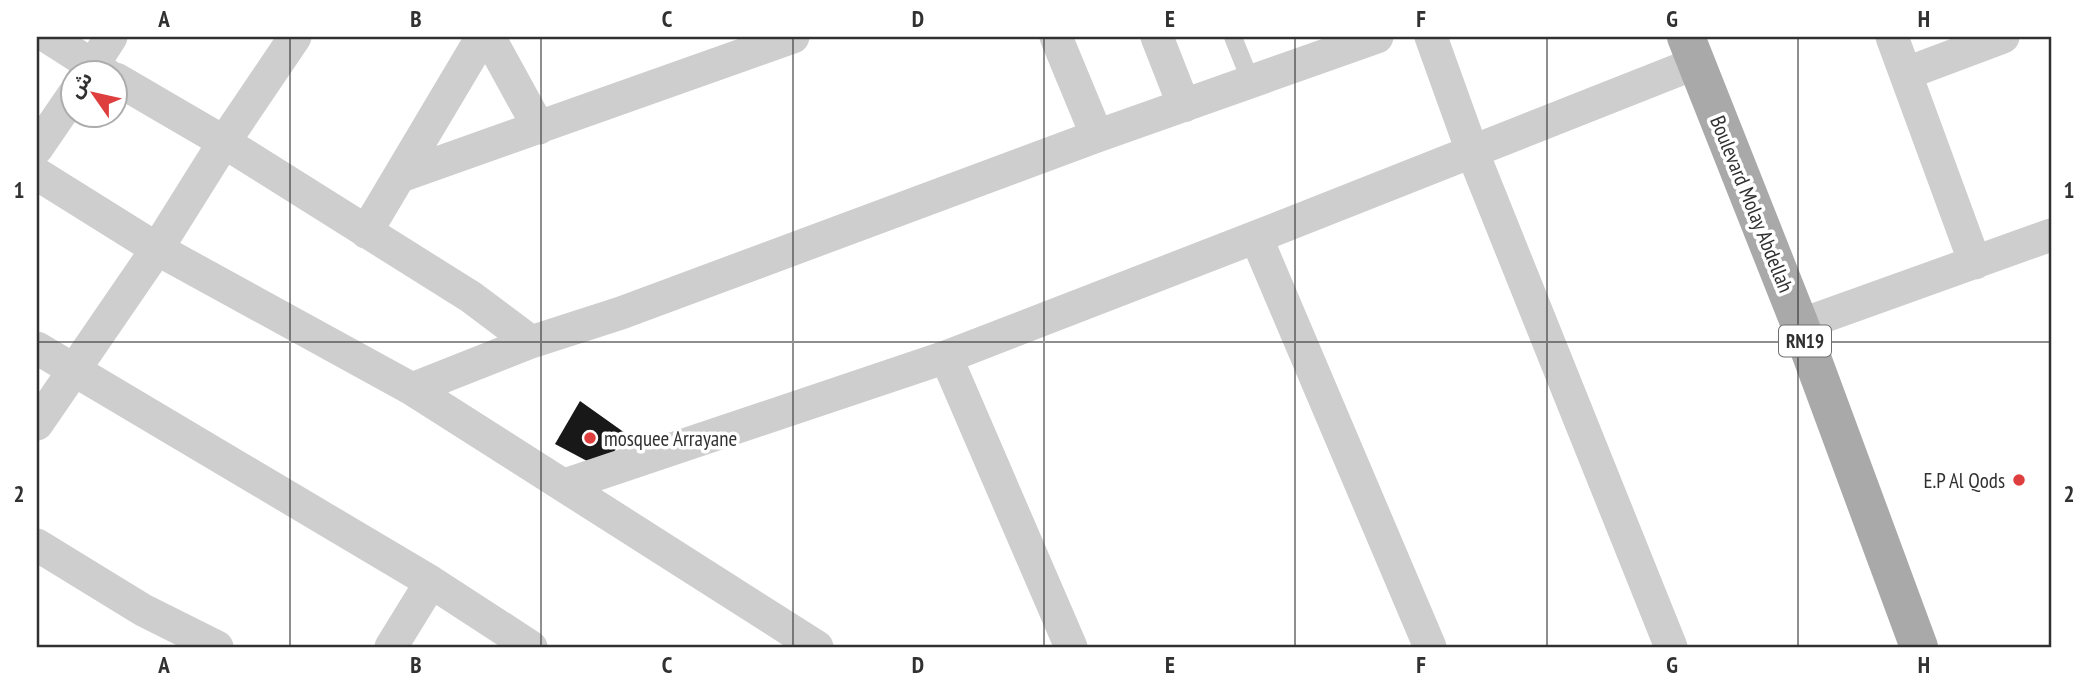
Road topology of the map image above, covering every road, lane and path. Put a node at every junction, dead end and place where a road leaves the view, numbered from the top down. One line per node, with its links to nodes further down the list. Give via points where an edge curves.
1 (48, 37): 16 (street)
2 (111, 37): 17 (street)
3 (295, 37): 25 (street)
4 (482, 37): 29 (street)
5 (489, 37): 23 (street)
6 (793, 37): 23 (street)
7 (1056, 37): 24 (street)
8 (1157, 37): 21 (street)
9 (1233, 37): 19 (lane)
10 (1377, 37): 14 (street)
11 (1431, 37): 27 (street)
12 (1892, 37): 18 (street)
13 (2003, 37): 18 (street)
14 (1326, 45): 19 (street)
15 (1691, 50): 27 (street); 35 (main road, Boulevard Molay Abdellah / RN19)
16 (81, 60)
17 (104, 60)
18 (1907, 73): 34 (street)
19 (1251, 82): 21 (street)
20 (130, 90): 25 (street)
21 (1184, 106): 24 (street)
22 (60, 114): 26 (street)
23 (539, 128): 29 (street)
24 (1097, 136): 36 (street, via 634,309)
25 (224, 142): 30 (street); 33 (street)
26 (37, 148)
27 (1472, 150): 32 (street); 51 (street)
28 (37, 174): 33 (street)
29 (401, 176): 30 (street)
30 (366, 232): 36 (street, via 471,297)
31 (2051, 235): 34 (street)
32 (1256, 237): 38 (street); 50 (street)
33 (156, 249): 39 (street); 40 (street)
34 (1975, 263): 35 (street)
35 (1800, 325): 52 (main road, Boulevard Molay Abdellah / RN19)
36 (531, 342): 40 (street)
37 (37, 348): 39 (street)
38 (946, 357): 42 (street); 49 (street)
39 (73, 370): 41 (street); 44 (street)
40 (412, 389): 42 (street)
41 (37, 424)
42 (565, 485): 48 (street)
43 (37, 545): 45 (street, via 143,610)
44 (430, 582): 46 (street); 47 (street)
45 (217, 647)
46 (391, 647)
47 (531, 647)
48 (817, 647)
49 (1071, 647)
50 (1430, 647)
51 (1671, 647)
52 (1919, 647)

